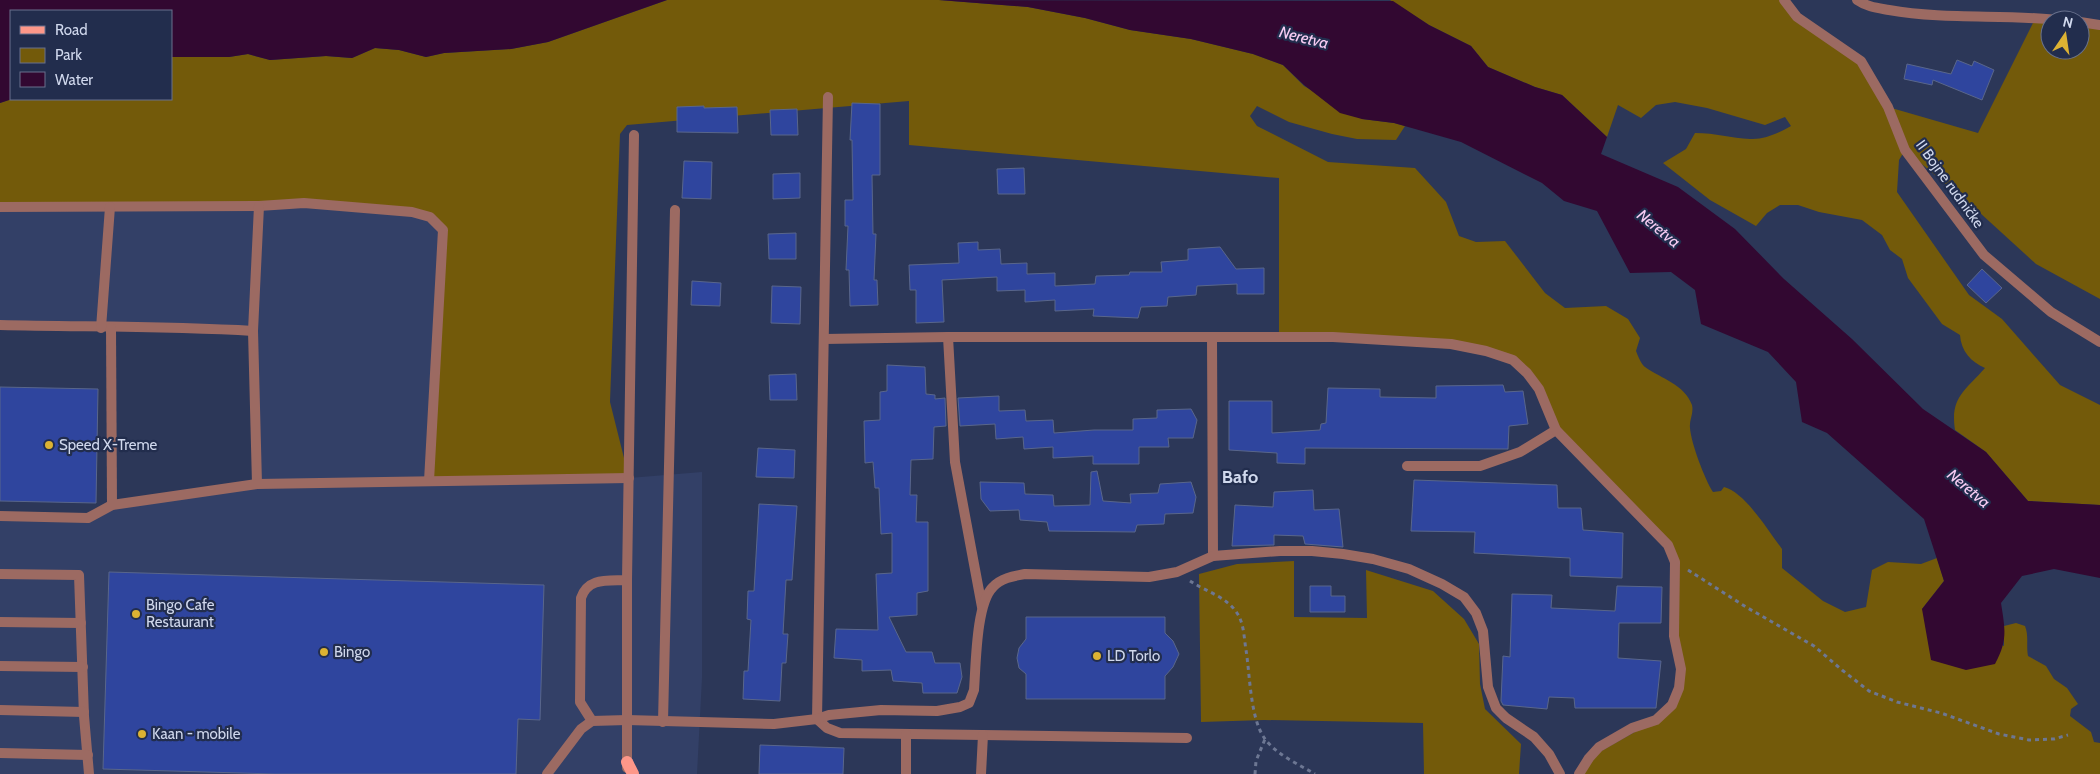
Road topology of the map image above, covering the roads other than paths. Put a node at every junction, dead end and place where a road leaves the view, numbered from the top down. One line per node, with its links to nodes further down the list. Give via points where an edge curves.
1 (1784, 0): 16 (street, II Bojne rudničke, via 1797,16 1862,61 1888,107 1905,150 1984,255 2050,312)
2 (1857, 0): 3 (street, via 1864,6 1915,15)
3 (2040, 18)
4 (828, 97): 15 (street)
5 (634, 136): 19 (street)
6 (259, 206): 8 (street); 12 (street); 20 (street, via 304,203 412,212 430,217 443,230)
7 (0, 207): 8 (street)
8 (110, 207): 11 (street)
9 (675, 210): 37 (street)
10 (0, 325): 11 (street)
11 (106, 328): 12 (street, via 182,327); 22 (street)
12 (253, 331): 21 (street)
13 (948, 336): 14 (street); 15 (street); 27 (street, via 955,462)
14 (1212, 338): 17 (street, via 1362,338 1451,344 1486,351 1513,360 1527,373 1539,389); 24 (street)
15 (824, 339): 34 (street)
16 (2100, 342)
17 (1556, 430): 18 (street, via 1520,452 1480,466); 49 (street, via 1668,545 1675,562 1674,636 1681,669 1679,688 1672,705 1656,720 1632,728 1599,747)
18 (1407, 466)
19 (629, 478): 20 (street); 26 (street)
20 (429, 480): 21 (street)
21 (257, 484): 22 (street)
22 (112, 505): 23 (street, via 88,518)
23 (0, 516)
24 (1213, 556): 27 (street, via 1177,572 1149,577 1025,574 994,585); 48 (street, via 1312,551 1373,559 1409,569 1464,596 1483,631 1488,687 1496,708 1534,737)
25 (0, 574): 29 (street, via 79,575)
26 (627, 580): 35 (street); 36 (street, via 590,584 584,588 580,702)
27 (982, 607): 34 (street, via 970,703 937,711 881,710)
28 (0, 622): 29 (street)
29 (81, 623): 31 (street)
30 (0, 666): 31 (street)
31 (83, 667): 33 (street)
32 (0, 710): 33 (street)
33 (84, 712): 42 (street)
34 (816, 719): 37 (street, via 774,724); 38 (street, via 840,733)
35 (627, 720): 36 (street); 37 (street); 43 (street)
36 (592, 721): 45 (street, via 581,729)
37 (663, 722)
38 (906, 734): 39 (street); 46 (street)
39 (983, 735): 40 (street); 47 (street)
40 (1187, 738)
41 (0, 753): 42 (street)
42 (88, 755): 44 (street)
43 (628, 771)
44 (89, 774)
45 (547, 774)
46 (906, 774)
47 (981, 774)
48 (1560, 774)
49 (1579, 774)

